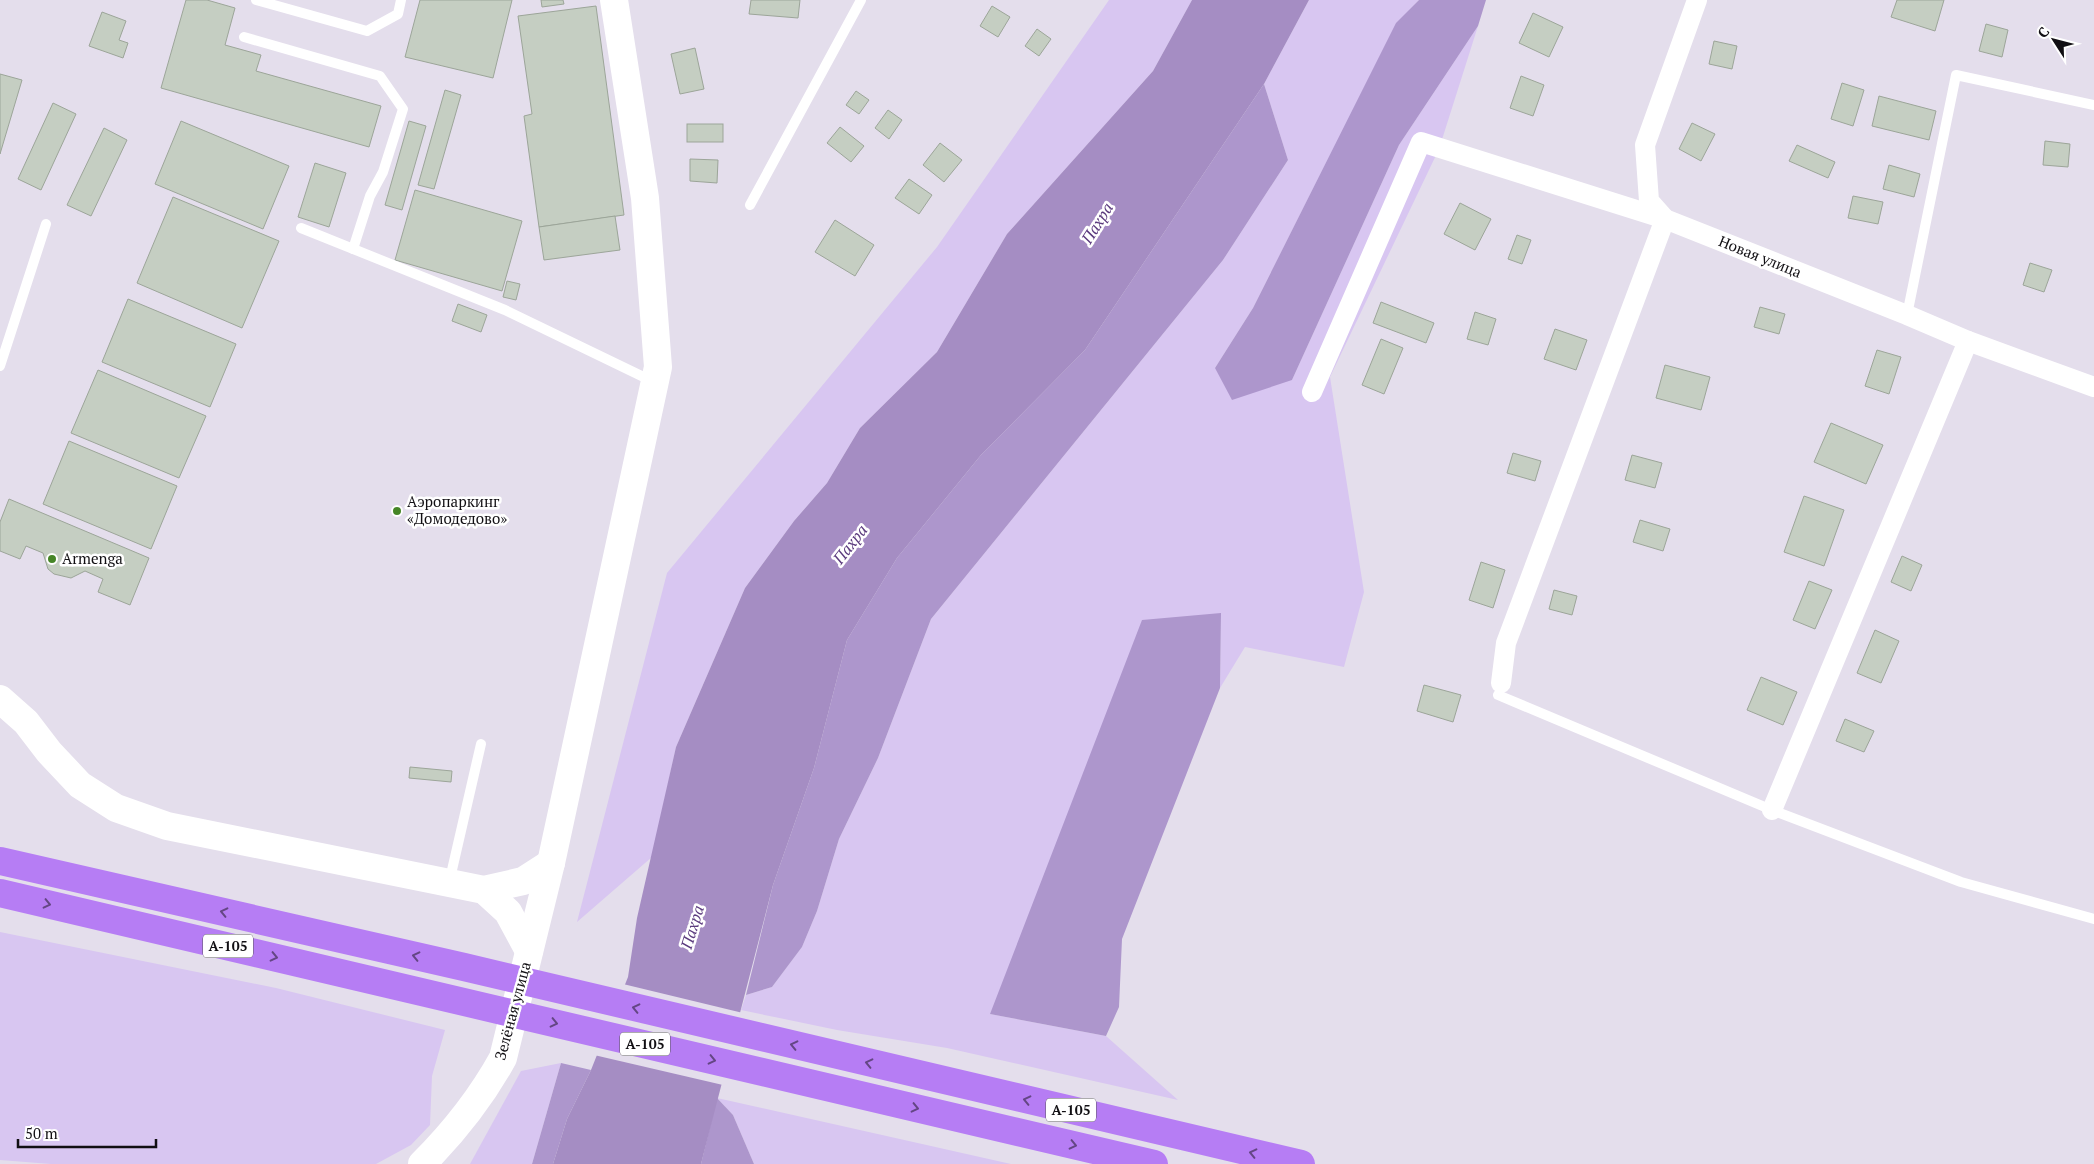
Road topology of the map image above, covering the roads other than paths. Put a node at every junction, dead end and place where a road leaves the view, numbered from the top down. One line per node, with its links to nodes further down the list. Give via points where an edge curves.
1 (256, 0): 2 (lane, via 367,31 398,14)
2 (401, 0)
3 (614, 0): 16 (street, Зелёная улица, via 645,198 658,368)
4 (861, 0): 8 (lane)
5 (1697, 0): 9 (street, via 1644,146 1649,200)
6 (244, 37): 12 (lane, via 380,76 403,109 384,172 370,196)
7 (2094, 105): 13 (lane, via 1956,76)
8 (750, 205)
9 (1665, 219): 13 (street, Новая улица); 18 (street, Новая улица, via 1421,142); 19 (street, via 1506,643)
10 (46, 224): 15 (lane)
11 (302, 228): 12 (lane)
12 (353, 249): 16 (lane, via 505,310)
13 (1907, 315): 14 (street, Новая улица)
14 (1968, 341): 17 (street, Новая улица); 22 (street)
15 (0, 366)
16 (655, 382): 24 (street, Зелёная улица)
17 (2094, 387)
18 (1312, 392)
19 (1499, 689): 22 (lane)
20 (0, 699): 25 (street, via 26,722 80,785 116,808 167,826)
21 (482, 744): 25 (lane)
22 (1772, 810): 28 (lane, via 1961,882)
23 (0, 862): 32 (highway, А-105, one-way to 23, via 464,967)
24 (551, 863): 26 (street, via 523,881); 29 (street, Зелёная улица)
25 (449, 884): 26 (street)
26 (484, 890): 29 (street, via 508,912)
27 (0, 893): 31 (highway, А-105, one-way to 31)
28 (2094, 919)
29 (529, 952): 30 (street, Зелёная улица, via 503,1058 460,1124)
30 (422, 1164)
31 (1154, 1164)
32 (1301, 1164)

